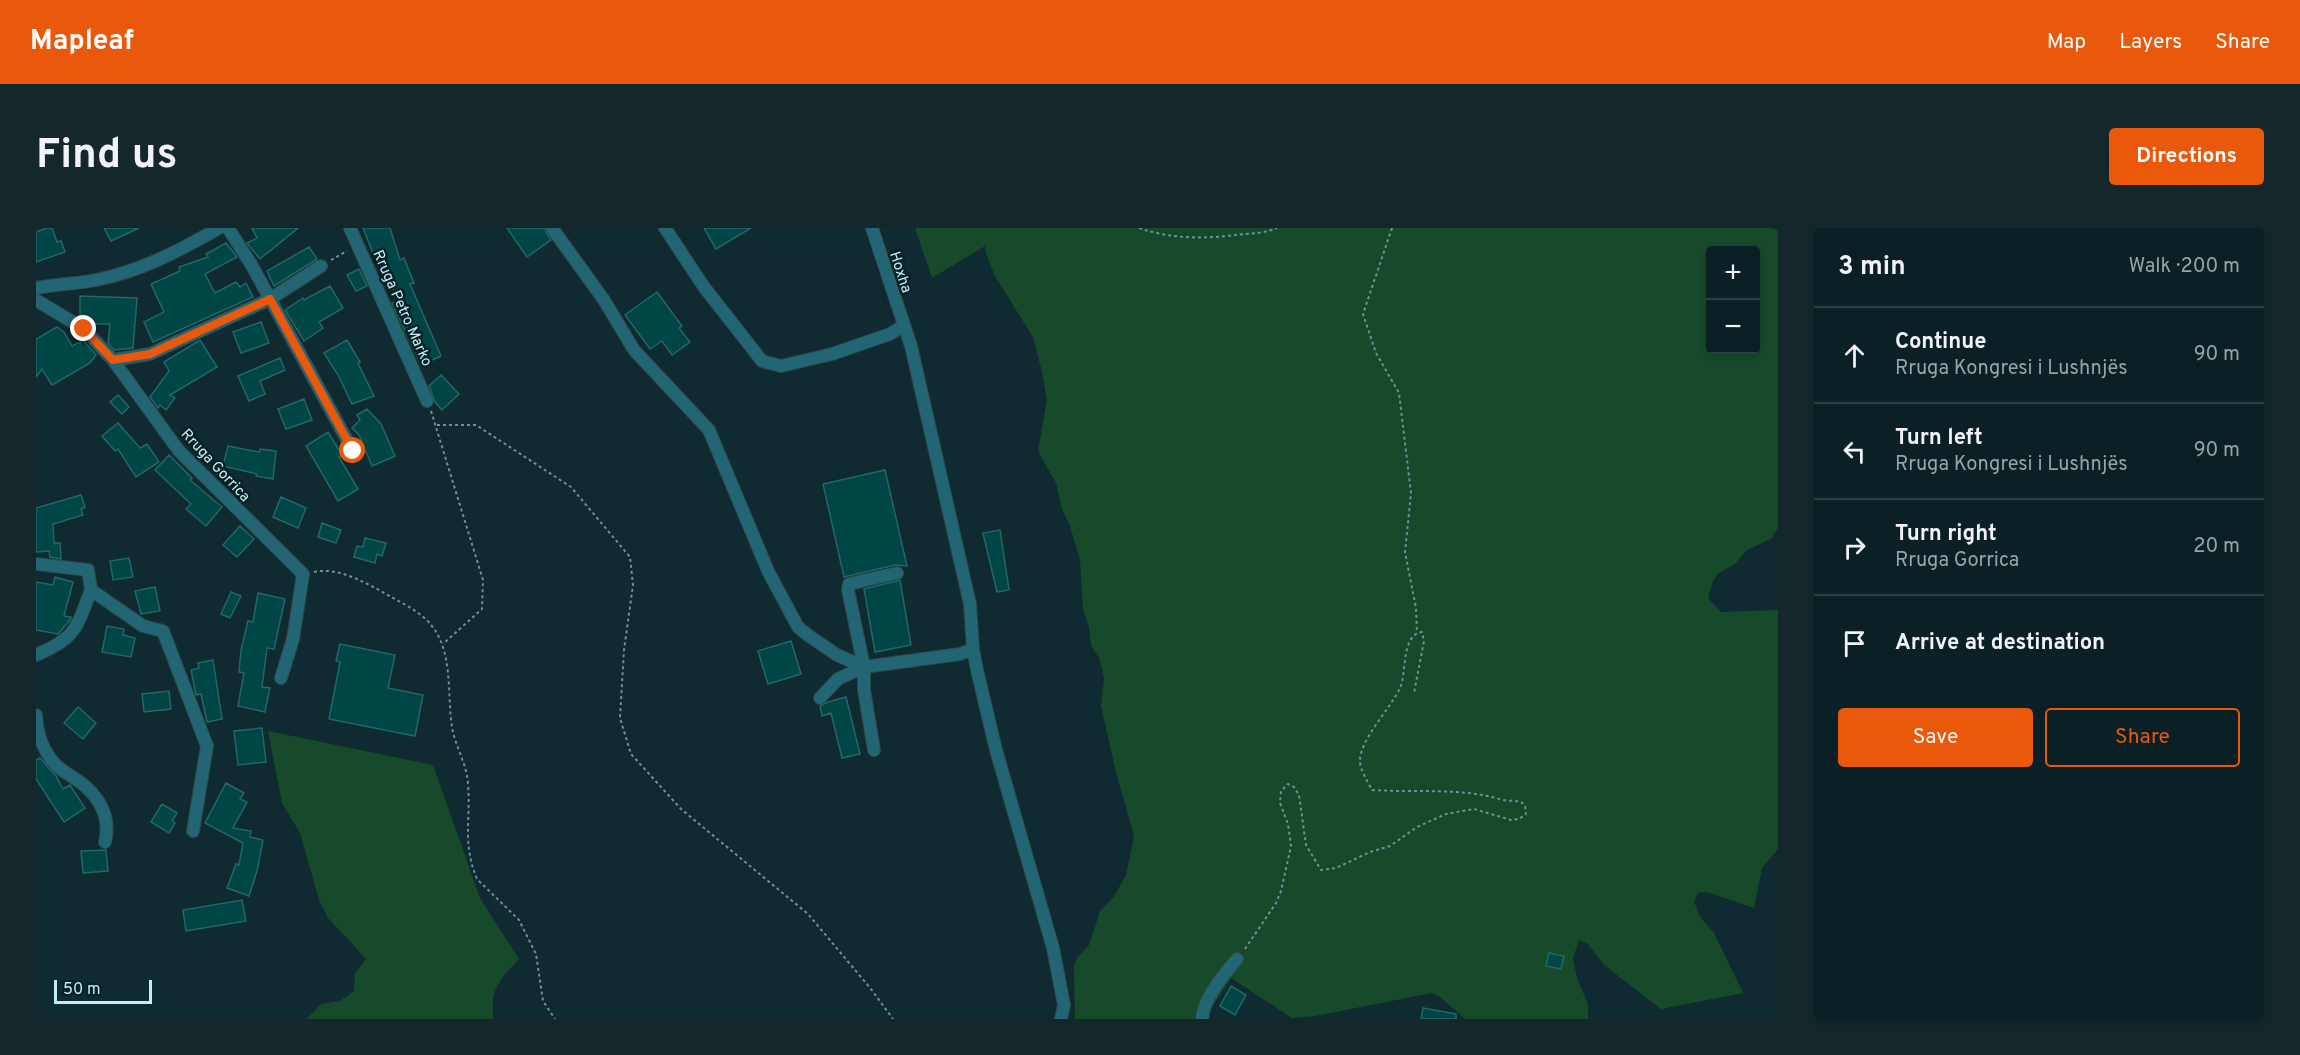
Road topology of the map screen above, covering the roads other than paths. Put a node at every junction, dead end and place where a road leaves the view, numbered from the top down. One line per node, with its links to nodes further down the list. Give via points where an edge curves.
1 (219, 228): 8 (street, via 141,268 95,280)
2 (228, 228): 9 (street)
3 (350, 228): 13 (street, Rruga Petro Marko)
4 (552, 228): 20 (street, via 634,350 709,430 768,572 798,627 837,655)
5 (665, 228): 11 (street, via 762,362 781,366 832,354)
6 (872, 228): 11 (street, Hoxha)
7 (321, 266): 9 (street)
8 (36, 288)
9 (270, 299): 12 (street, via 150,354); 14 (street)
10 (36, 300): 12 (street, Rruga Gorrica, via 84,329)
11 (903, 326): 18 (street, Hoxha, via 911,346 970,604)
12 (113, 360): 21 (street, Rruga Gorrica, via 179,451 303,574 293,639)
13 (427, 401)
14 (353, 451)
15 (36, 564): 17 (street, via 88,570)
16 (897, 573): 20 (street, via 849,584)
17 (91, 590): 19 (street, via 78,626 69,638); 26 (street, via 143,627 163,631 207,746)
18 (973, 649): 20 (street); 29 (street, Hoxha, via 996,750 1053,948 1064,1005)
19 (36, 655)
20 (864, 667): 22 (street, via 838,678); 25 (street)
21 (281, 678)
22 (820, 698)
23 (36, 715): 24 (street)
24 (36, 721): 27 (street, via 42,744 57,765 88,788 102,807 108,828)
25 (874, 750)
26 (193, 831)
27 (105, 842)
28 (1237, 959): 30 (street, via 1217,984)
29 (1061, 1019)
30 (1202, 1019)

